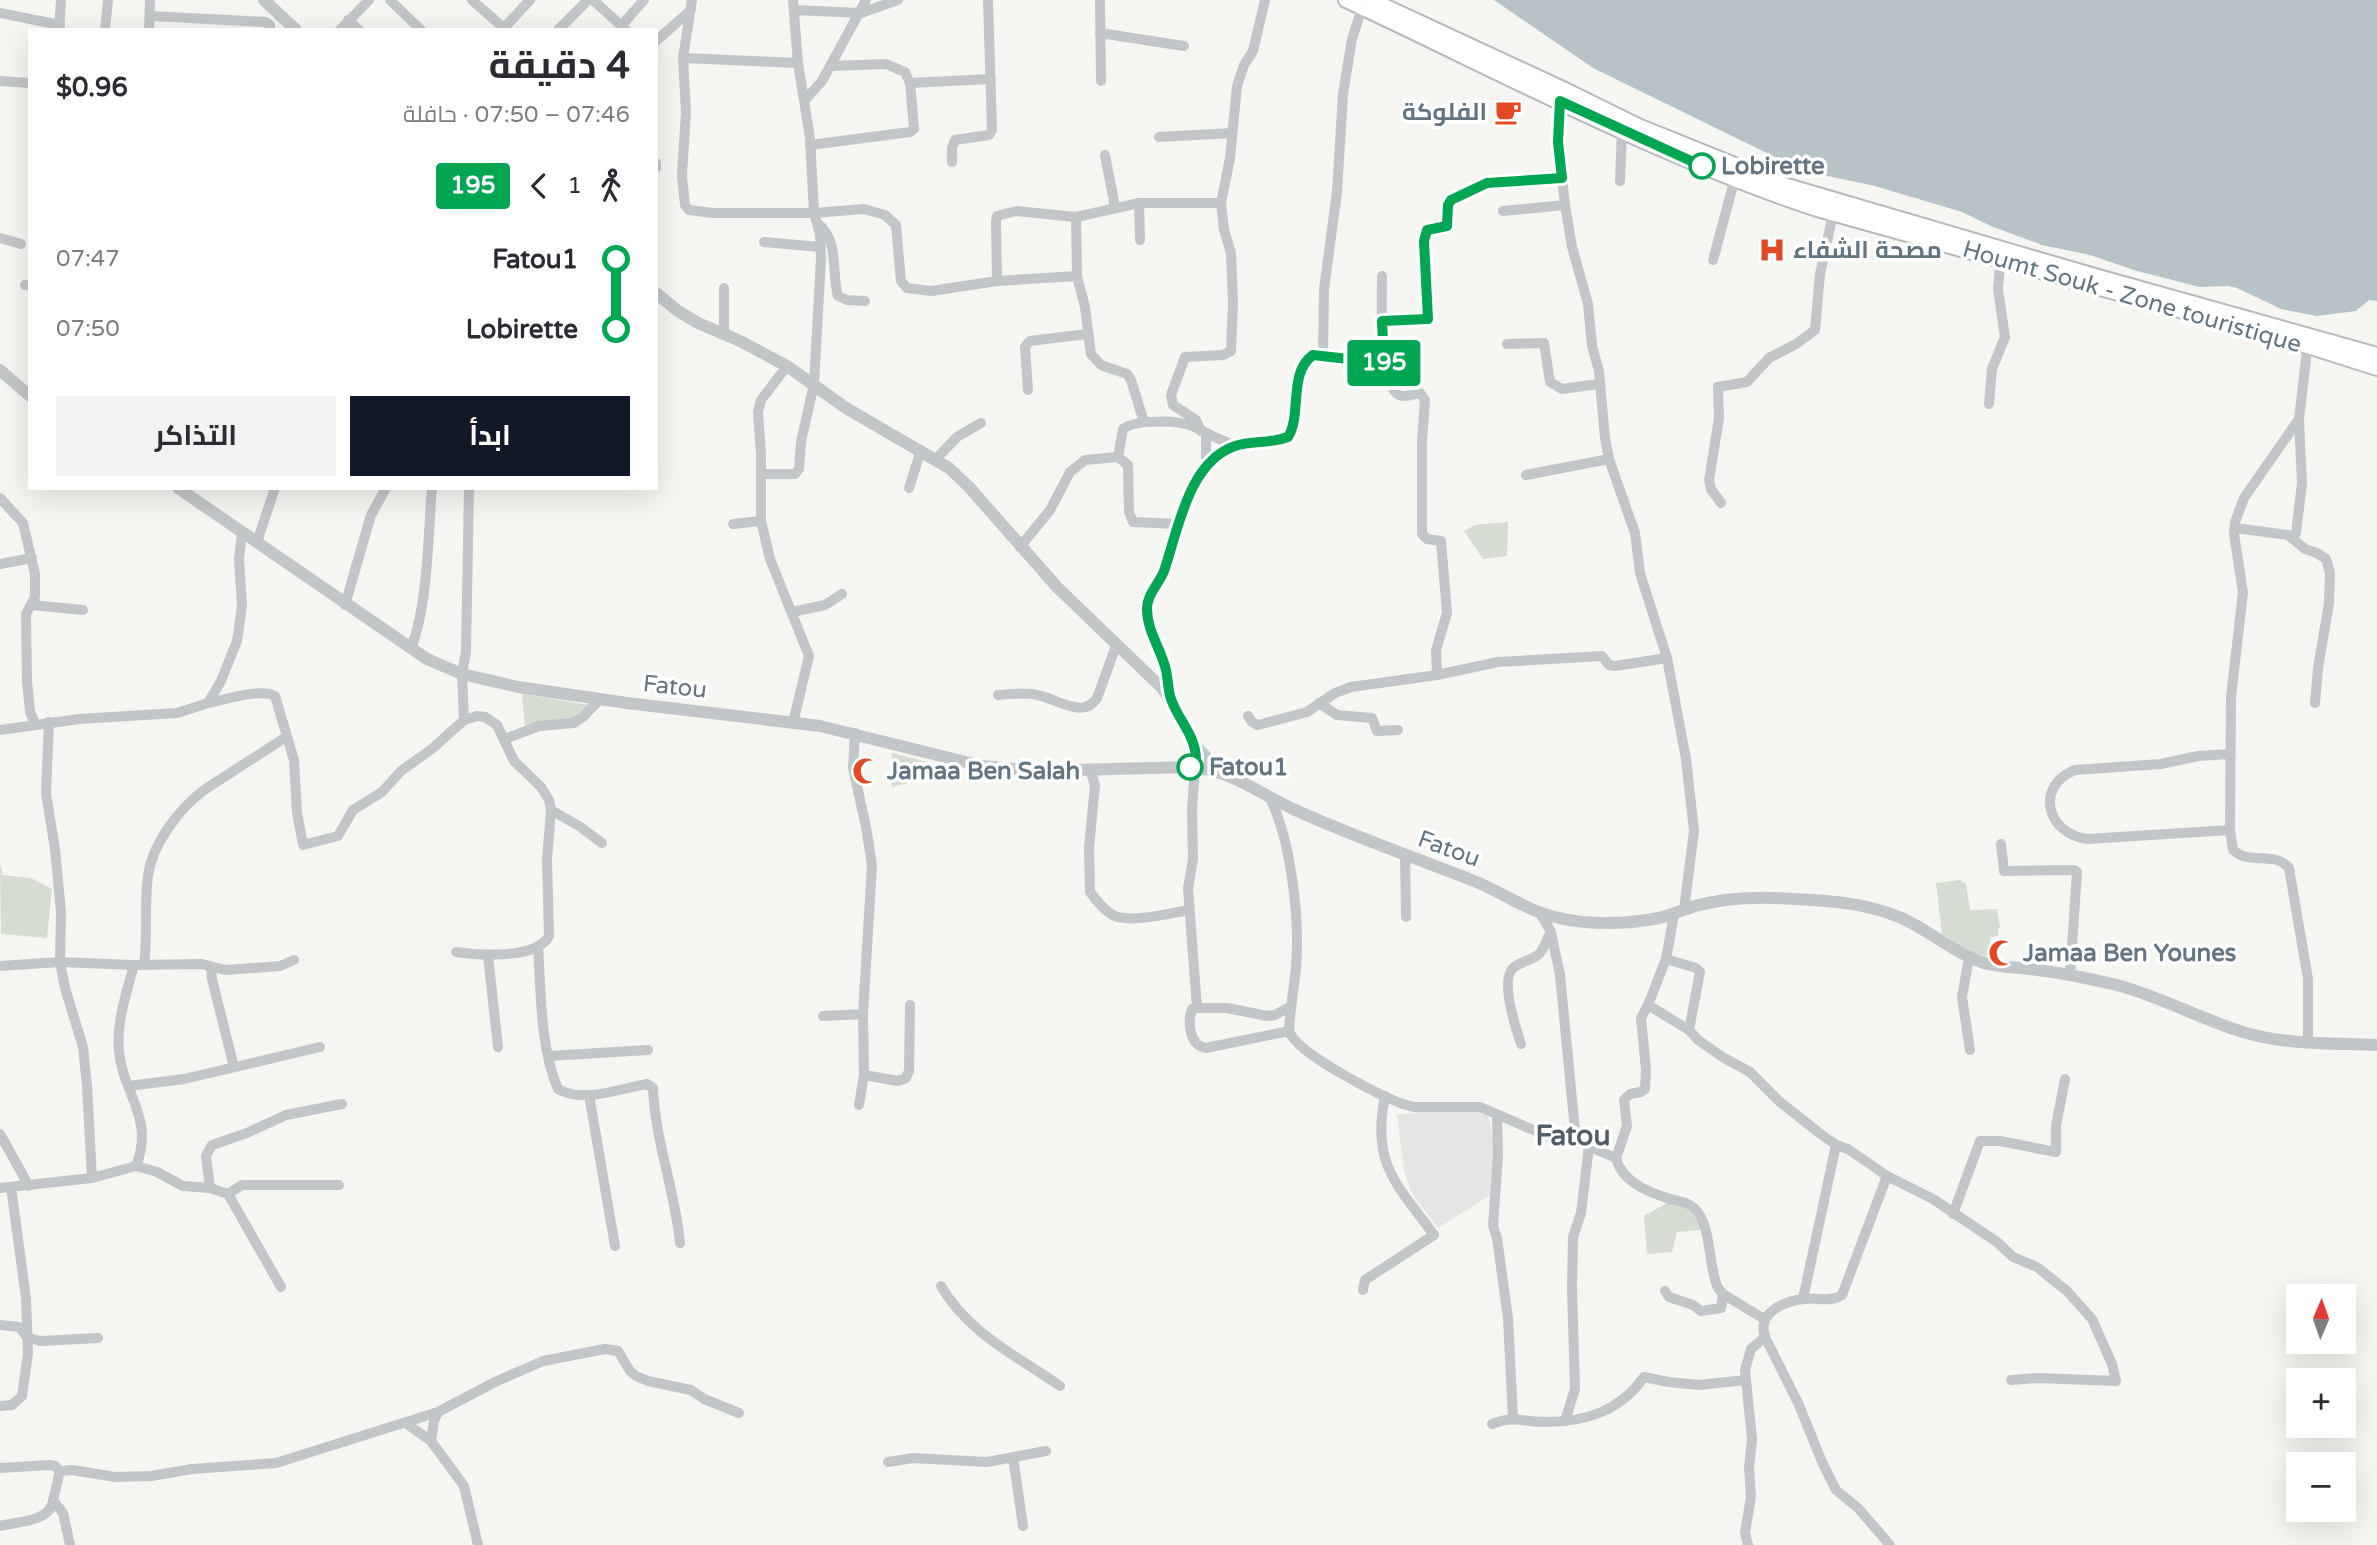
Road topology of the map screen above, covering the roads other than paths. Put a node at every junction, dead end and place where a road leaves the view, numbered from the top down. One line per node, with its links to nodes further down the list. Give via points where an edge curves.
1 (61, 0): 27 (street)
2 (108, 0): 28 (street)
3 (150, 0): 24 (street)
4 (264, 0): 31 (street)
5 (350, 0): 21 (street)
6 (369, 0): 21 (street)
7 (390, 0): 34 (street)
8 (472, 0): 35 (street)
9 (530, 0): 36 (street)
10 (590, 0): 26 (street); 37 (street)
11 (644, 0): 26 (street)
12 (866, 0): 23 (street)
13 (898, 0): 23 (street)
14 (988, 0): 44 (street)
15 (1100, 0): 38 (street)
16 (1265, 0): 52 (street, via 1253,51 1239,76)
17 (1346, 0): 18 (main road, Houmt Souk - Zone touristique)
18 (1367, 4): 49 (main road, Houmt Souk - Zone touristique); 86 (street, via 1352,39 1343,94 1337,192 1324,289)
19 (691, 5): 39 (street); 41 (street)
20 (793, 5): 23 (street); 42 (street)
21 (360, 9): 25 (street)
22 (0, 13): 27 (street)
23 (861, 13): 43 (street)
24 (150, 16): 29 (street); 30 (street, via 266,22)
25 (348, 20): 32 (street); 33 (street)
26 (621, 25)
27 (59, 28)
28 (105, 28)
29 (149, 28)
30 (270, 28)
31 (294, 28)
32 (342, 28)
33 (357, 28)
34 (418, 28)
35 (503, 28)
36 (505, 28)
37 (560, 28)
38 (1100, 33): 40 (street); 46 (street)
39 (658, 39)
40 (1184, 46)
41 (683, 58): 42 (street); 67 (street, via 682,175 689,210)
42 (798, 63): 50 (street)
43 (831, 66): 48 (street, via 894,66 905,72); 50 (street)
44 (991, 79): 48 (street); 56 (street, via 991,134 955,140)
45 (0, 81): 47 (street)
46 (1101, 81)
47 (28, 83)
48 (909, 83): 54 (street, via 914,130)
49 (1563, 95): 51 (main road, Houmt Souk - Zone touristique); 57 (street, via 1558,142); 64 (main road)
50 (806, 100): 54 (street)
51 (1622, 130): 58 (main road, Houmt Souk - Zone touristique); 59 (street)
52 (1232, 133): 53 (street); 61 (street)
53 (1159, 138)
54 (810, 145): 67 (street)
55 (1105, 155): 63 (street)
56 (952, 162)
57 (1562, 178): 62 (street); 81 (street, via 1487,183 1451,200 1447,226 1431,228 1424,235 1428,319)
58 (1735, 178): 64 (main road, Houmt Souk - Zone touristique); 74 (street)
59 (1620, 181)
60 (1139, 203): 61 (street); 63 (street); 69 (street)
61 (1222, 203): 100 (street, via 1230,253 1231,351 1185,357 1171,395 1173,405 1196,419)
62 (1565, 205): 65 (street); 93 (street, via 1588,304)
63 (1115, 207): 66 (street)
64 (1835, 207): 73 (main road, Houmt Souk - Zone touristique); 116 (street, via 1820,274 1815,330 1769,358 1747,382 1718,387 1719,418 1709,480)
65 (1503, 211)
66 (1076, 217): 75 (street); 77 (street, via 1016,211 997,216)
67 (815, 218): 72 (street); 77 (street, via 864,209 891,219 899,230 901,281 907,288 931,291); 80 (street, via 832,244 838,296)
68 (0, 238): 71 (street)
69 (1140, 240)
70 (764, 242): 72 (street)
71 (21, 244)
72 (820, 247): 92 (street)
73 (2001, 255): 84 (main road, Houmt Souk - Zone touristique); 96 (street, via 1998,289 2005,337 1992,369)
74 (1713, 260)
75 (1077, 276): 77 (street); 83 (street)
76 (1382, 276): 81 (street)
77 (997, 281)
78 (724, 288): 82 (street)
79 (658, 295): 82 (street, Fatou, via 698,323)
80 (865, 300)
81 (1382, 321): 88 (street)
82 (724, 334): 89 (street, Fatou)
83 (1087, 334): 94 (street, via 1030,341 1025,347); 98 (street, via 1095,360 1131,380)
84 (2309, 340): 87 (main road); 90 (main road, Houmt Souk - Zone touristique); 97 (street)
85 (1507, 344): 93 (street, via 1544,343 1550,382 1562,388)
86 (1323, 355): 88 (street); 101 (street, via 1313,355 1305,364 1288,437)
87 (2377, 355)
88 (1384, 363): 136 (street, via 1395,393 1420,393 1425,400 1422,534 1440,540 1447,606 1436,650)
89 (787, 366): 92 (street, Fatou); 107 (street, via 758,411)
90 (2377, 368)
91 (0, 370): 95 (street)
92 (814, 384): 102 (street, Fatou, via 846,408); 107 (street, via 799,472)
93 (1599, 384): 105 (street)
94 (1028, 390)
95 (28, 394)
96 (1989, 404)
97 (2299, 419): 120 (street, via 2244,498); 122 (street, via 2302,483)
98 (1144, 422): 100 (street, via 1183,424); 103 (street, via 1124,429)
99 (981, 423): 104 (street, via 957,437)
100 (1203, 433): 101 (street); 106 (street)
101 (1236, 445): 106 (street)
102 (921, 450): 104 (street, Fatou); 109 (street)
103 (1118, 457): 119 (street, via 1128,465 1133,523); 124 (street, via 1085,460 1070,472 1051,510)
104 (936, 459): 124 (street, Fatou, via 969,487)
105 (1609, 459): 108 (street); 134 (street, via 1633,523 1640,573)
106 (1206, 467): 119 (street)
107 (761, 474): 117 (street)
108 (1526, 475)
109 (909, 488)
110 (181, 490): 121 (street, Fatou)
111 (274, 490): 123 (street)
112 (385, 490): 129 (street, via 371,515)
113 (432, 490): 133 (street, via 423,586)
114 (469, 490): 135 (street)
115 (0, 498): 125 (street, via 23,523)
116 (1721, 503)
117 (761, 521): 118 (street); 131 (street, via 770,559)
118 (733, 524)
119 (1176, 524): 141 (street, via 1164,569 1147,606)
120 (2235, 528): 122 (street); 156 (street, via 2244,592 2231,697)
121 (242, 533): 123 (street, Fatou); 137 (street, via 237,641)
122 (2293, 537): 144 (street, via 2326,559 2330,573)
123 (257, 542): 129 (street, Fatou)
124 (1020, 547): 132 (street, Fatou)
125 (32, 558): 126 (street); 128 (street, via 36,588)
126 (0, 564)
127 (842, 594): 131 (street, via 825,604)
128 (32, 605): 130 (street); 149 (street, via 26,614 27,681)
129 (345, 605): 133 (street, Fatou)
130 (83, 610)
131 (792, 612): 148 (street, via 809,656)
132 (1116, 646): 138 (street, via 1097,698 1086,708 1031,694); 141 (street, Fatou)
133 (411, 649): 135 (street, Fatou)
134 (1667, 658): 136 (street, via 1615,666 1598,655 1498,662); 167 (street, via 1693,813 1693,848)
135 (462, 674): 140 (street, Fatou); 146 (street)
136 (1437, 675): 143 (street, via 1352,687)
137 (221, 681): 139 (street, via 226,694); 142 (street)
138 (998, 695)
139 (234, 698): 142 (street); 153 (street, via 267,692 275,696)
140 (599, 700): 148 (street, Fatou); 154 (street, via 574,723 539,726)
141 (1171, 700): 155 (street, Fatou)
142 (208, 703): 147 (street, via 177,713)
143 (1319, 703): 145 (street, via 1307,712 1258,724); 151 (street, via 1337,715 1372,718 1379,731)
144 (2315, 703)
145 (1248, 716)
146 (464, 720): 153 (street, via 382,792 353,810 338,836 303,845 296,771); 154 (street, via 485,717)
147 (49, 722): 149 (street); 177 (street, via 46,793 61,912)
148 (793, 723): 152 (street, Fatou)
149 (35, 724): 150 (street)
150 (0, 730)
151 (1398, 730)
152 (855, 733): 158 (street, Fatou, via 982,766); 186 (street, via 853,768 872,865)
153 (286, 737): 179 (street, via 204,790 170,827 148,875)
154 (505, 739): 161 (street, via 513,761 541,787)
155 (1194, 744): 157 (street); 159 (street, Fatou)
156 (2230, 754): 162 (street); 162 (street, via 2075,770 2058,780 2050,804 2058,824 2075,838)
157 (1193, 767): 158 (street, Fatou); 159 (street, Fatou); 166 (street)
158 (1090, 770): 166 (street, via 1095,785 1090,892 1117,916)
159 (1219, 771): 160 (street, Fatou)
160 (1270, 798): 165 (street, Fatou); 184 (street, via 1286,842 1295,916)
161 (551, 810): 163 (street); 171 (street, via 549,936)
162 (2230, 830): 191 (street, via 2238,855 2283,862 2289,868 2308,979)
163 (602, 843)
164 (2001, 844): 181 (street, via 2004,871 2077,872)
165 (1405, 855): 168 (street, Fatou, via 1483,884); 169 (street)
166 (1189, 910): 185 (street)
167 (1679, 912): 168 (street, Fatou, via 1642,921 1604,922); 174 (street, Fatou, via 1724,901 1774,898 1871,908 1914,924); 176 (street)
168 (1540, 913): 170 (street)
169 (1406, 917)
170 (1551, 932): 192 (street, via 1539,955 1515,966 1509,974 1511,1011); 209 (street, via 1560,975)
171 (538, 946): 173 (street); 198 (street)
172 (456, 952): 173 (street)
173 (488, 956): 195 (street)
174 (1969, 958): 181 (street, Fatou); 197 (street, via 1962,997)
175 (294, 960): 180 (street, via 280,966)
176 (1666, 960): 182 (street); 189 (street, via 1700,972)
177 (60, 962): 178 (street); 179 (street); 215 (street, via 83,1047)
178 (0, 965)
179 (139, 965): 180 (street); 202 (street, via 119,1032)
180 (211, 967): 199 (street)
181 (2070, 975): 191 (street, Fatou, via 2142,993 2245,1033)
182 (1648, 1005): 189 (street); 212 (street, via 1641,1018 1645,1089 1624,1100 1627,1126)
183 (910, 1006): 200 (street, via 906,1078 898,1081)
184 (1291, 1006): 188 (street); 190 (street)
185 (1197, 1008): 188 (street); 190 (street, via 1192,1009 1190,1023 1199,1047)
186 (863, 1014): 187 (street); 200 (street)
187 (823, 1016)
188 (1267, 1016): 190 (street, via 1277,1020)
189 (1689, 1030): 210 (street, via 1750,1072 1796,1116)
190 (1285, 1032): 204 (street, via 1305,1051)
191 (2308, 1042): 193 (street, Fatou)
192 (1521, 1044)
193 (2377, 1045)
194 (320, 1047): 199 (street)
195 (498, 1047)
196 (648, 1050): 198 (street)
197 (1969, 1050)
198 (549, 1056): 203 (street, via 558,1089)
199 (234, 1067): 202 (street)
200 (864, 1075): 206 (street)
201 (2064, 1079): 222 (street, via 2056,1152 1980,1141)
202 (129, 1086): 213 (street, via 144,1130)
203 (589, 1095): 223 (street, via 647,1084 653,1088 657,1135 677,1209); 224 (street)
204 (1385, 1096): 207 (street, via 1414,1107 1480,1107); 227 (street, via 1381,1143 1385,1159 1401,1193 1434,1235 1365,1280)
205 (342, 1104): 220 (street, via 286,1115 212,1145 206,1156)
206 (859, 1105)
207 (1497, 1115): 209 (street); 242 (street, via 1493,1226 1508,1318)
208 (0, 1134): 217 (street)
209 (1576, 1142): 211 (street)
210 (1836, 1144): 214 (street); 230 (street)
211 (1589, 1146): 212 (street); 243 (street, via 1581,1213 1573,1237 1575,1389)
212 (1616, 1158): 229 (street, via 1623,1174 1636,1184 1695,1209 1703,1224 1715,1281)
213 (136, 1166): 215 (street); 220 (street, via 183,1186)
214 (1886, 1176): 222 (street); 230 (street, via 1842,1295 1829,1300)
215 (92, 1178): 217 (street)
216 (339, 1185): 221 (street, via 242,1185)
217 (30, 1186): 218 (street)
218 (11, 1187): 219 (street); 234 (street)
219 (0, 1188)
220 (211, 1188): 221 (street)
221 (228, 1194): 226 (street)
222 (1953, 1214): 236 (street, via 2067,1291 2092,1319 2116,1381)
223 (680, 1243)
224 (615, 1246)
225 (941, 1286): 238 (street, via 977,1330)
226 (281, 1287)
227 (1363, 1290)
228 (1665, 1291): 229 (street, via 1701,1311 1721,1308)
229 (1723, 1294): 231 (street)
230 (1803, 1299): 231 (street, via 1777,1308)
231 (1764, 1319): 233 (street)
232 (0, 1325): 234 (street, via 19,1327)
233 (1765, 1337): 237 (street, via 1748,1355); 258 (street, via 1836,1490)
234 (27, 1338): 235 (street); 239 (street, via 22,1396 12,1405)
235 (98, 1338)
236 (2011, 1380)
237 (1746, 1381): 243 (street, via 1699,1385 1644,1377 1620,1403 1593,1416); 257 (street, via 1752,1439)
238 (1060, 1386)
239 (0, 1406)
240 (438, 1412): 241 (street, via 524,1368 606,1349 618,1351 636,1376 691,1390); 244 (street); 246 (street)
241 (739, 1413)
242 (1513, 1418): 243 (street); 245 (street)
243 (1565, 1421)
244 (407, 1424): 246 (street); 251 (street, via 303,1456 253,1466 115,1477)
245 (1492, 1424)
246 (430, 1441): 256 (street, via 464,1486)
247 (1046, 1451): 248 (street)
248 (1013, 1457): 249 (street, via 987,1462 913,1458); 254 (street)
249 (888, 1462)
250 (0, 1468): 251 (street, via 49,1465)
251 (60, 1471): 252 (street)
252 (53, 1500): 253 (street, via 44,1514); 255 (street, via 63,1513)
253 (0, 1526)
254 (1023, 1526)
255 (70, 1545)
256 (478, 1545)
257 (1748, 1545)
258 (1890, 1545)

